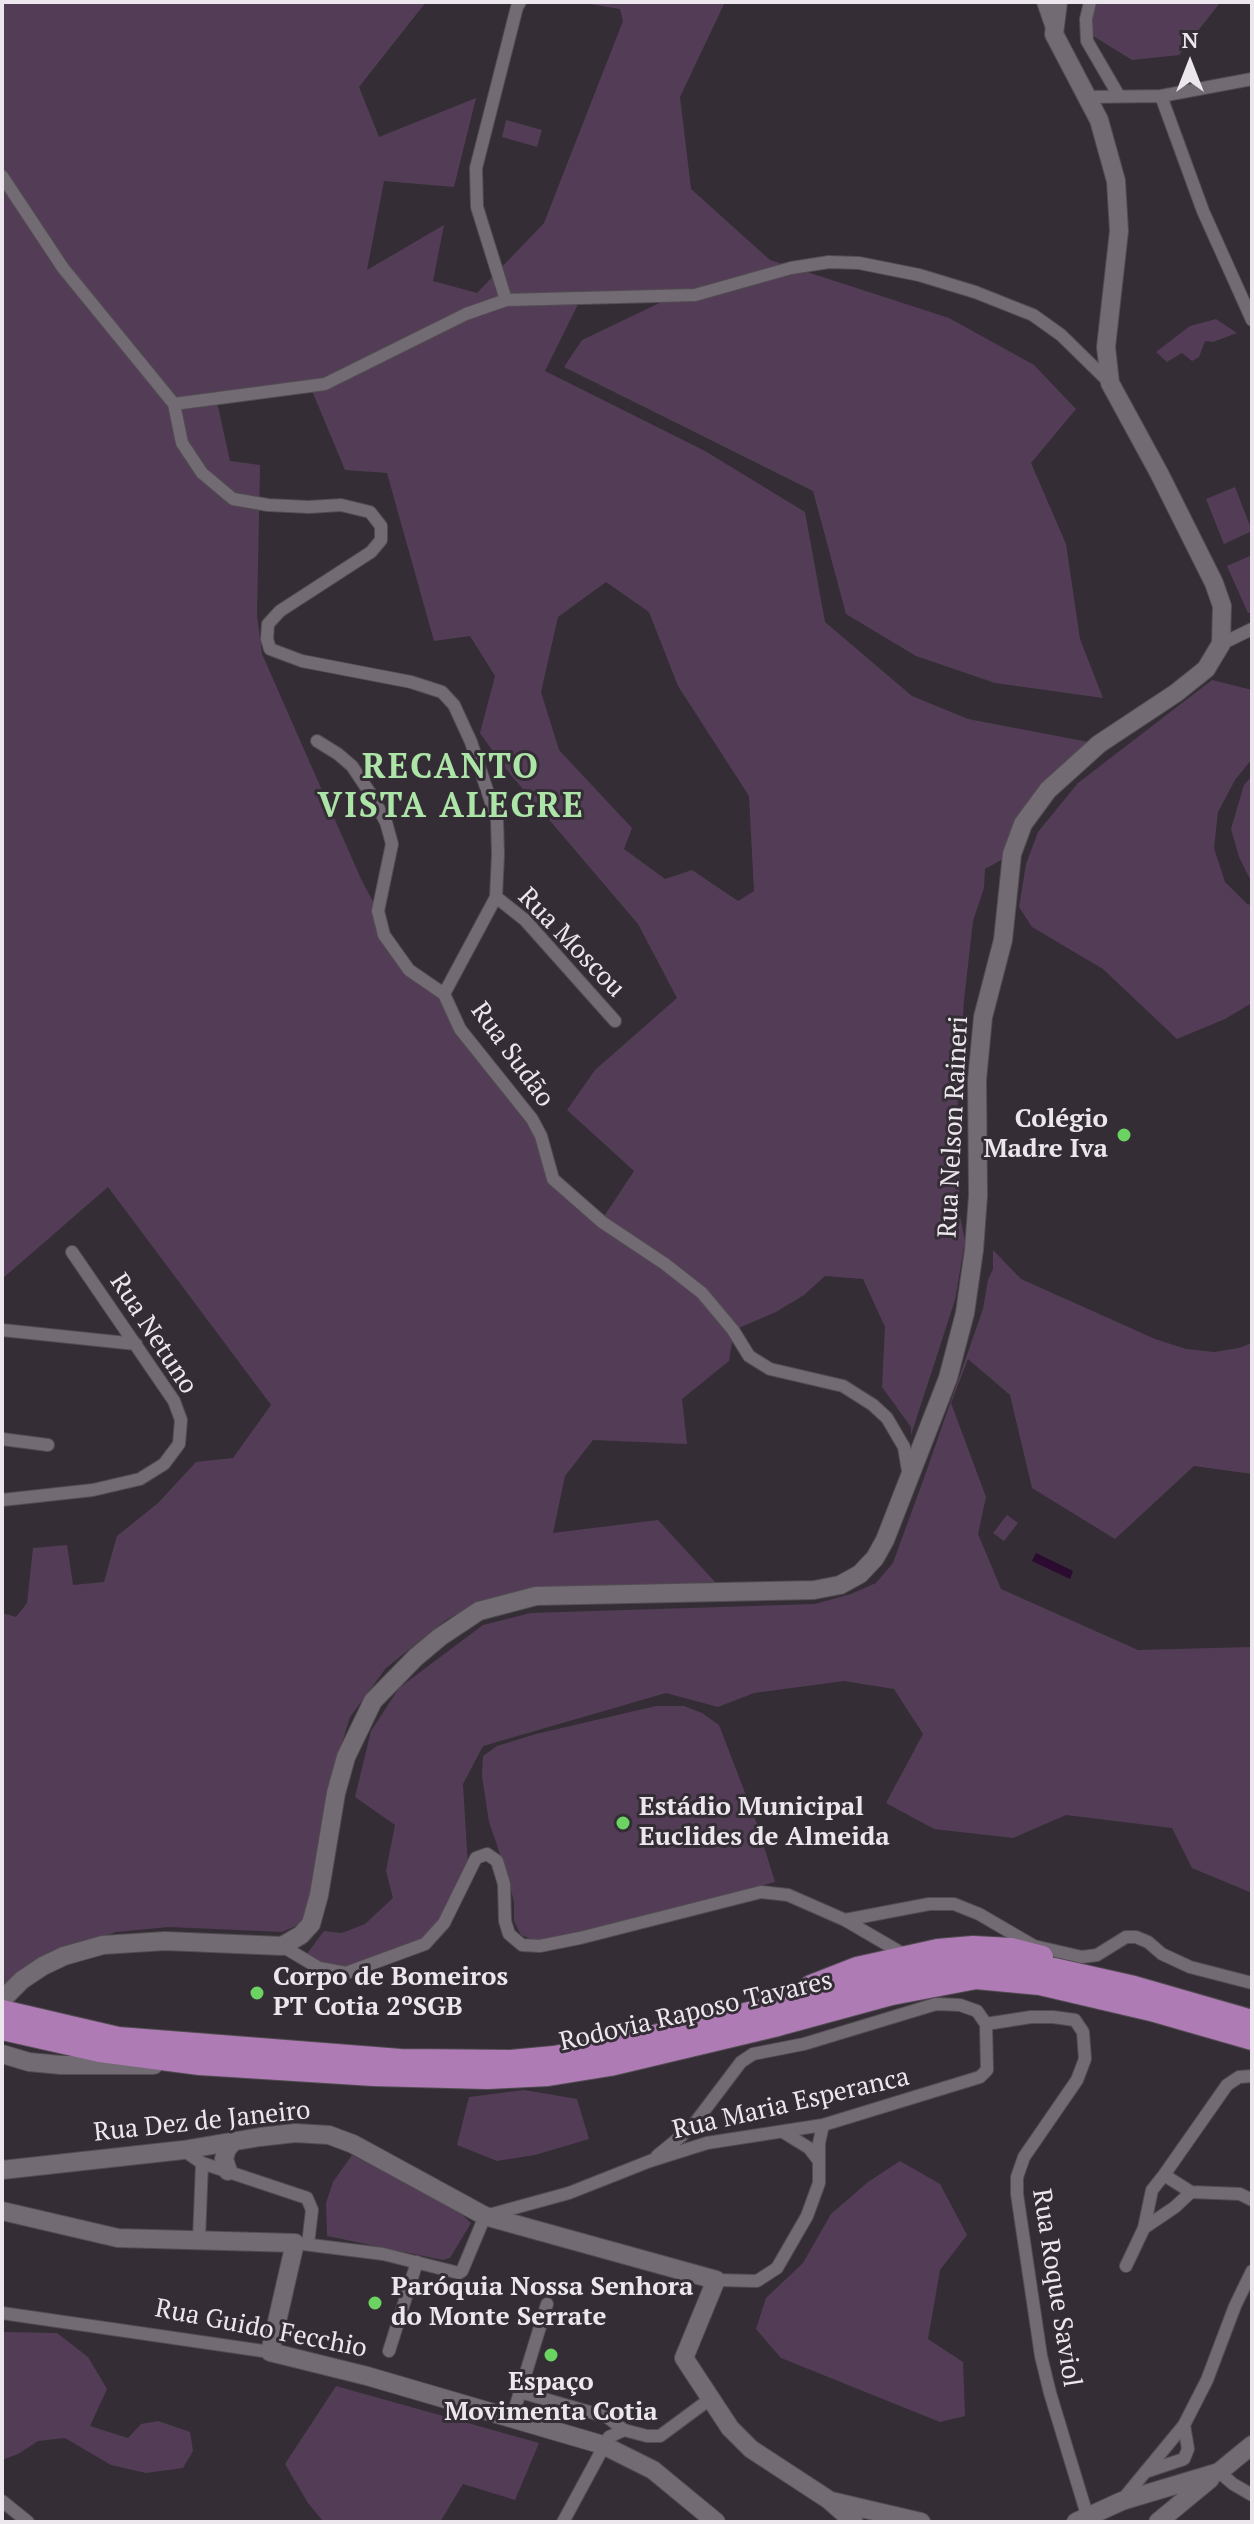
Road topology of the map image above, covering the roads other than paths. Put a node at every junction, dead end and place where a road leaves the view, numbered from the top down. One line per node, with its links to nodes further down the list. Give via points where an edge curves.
1 (520, 2): 11 (street, via 476,168 477,207)
2 (1043, 2): 5 (street)
3 (1058, 2): 5 (main road)
4 (1090, 2): 7 (street, via 1087,41)
5 (1054, 34): 9 (main road)
6 (1252, 79): 8 (street)
7 (1119, 96): 8 (street); 9 (street)
8 (1161, 96): 12 (street, via 1198,199)
9 (1088, 97): 13 (main road, via 1103,132 1118,207 1106,347)
10 (2, 176): 14 (street, via 63,268)
11 (506, 300): 13 (street, via 695,295 808,264 859,263 919,275 1033,315); 14 (street, via 466,314 325,384)
12 (1252, 320)
13 (1110, 383): 16 (main road, via 1214,583 1222,606)
14 (174, 404): 18 (street, Rua Sudão, via 182,443 202,473 233,499 268,505 341,505 370,512 381,526 381,540 371,552 268,624 270,649 302,661 411,682 442,692 454,705 497,820)
15 (1252, 629): 16 (street)
16 (1221, 644): 26 (main road, Rua Nelson Raineri, via 1206,669 1099,744 1048,790 1023,824 1012,854 1003,940 983,1017 977,1080 977,1210 965,1313 948,1378)
17 (317, 741): 19 (street, via 352,766 386,822 392,844 378,911 384,935 409,970)
18 (496, 897): 19 (street, Rua Sudão); 20 (street, Rua Moscou, via 525,920)
19 (444, 994): 26 (street, Rua Sudão, via 460,1029 532,1119 553,1179 602,1222 702,1293 749,1356 770,1369 843,1386 873,1405 904,1447)
20 (615, 1021)
21 (72, 1252): 23 (street, Rua Netuno)
22 (2, 1330): 23 (street)
23 (136, 1344): 27 (street, Rua Netuno, via 181,1420 179,1444 164,1464 140,1479 93,1490)
24 (2, 1439): 25 (street)
25 (48, 1445)
26 (909, 1480): 29 (main road, Rua Nelson Raineri, via 875,1558 840,1585 814,1590 536,1596 479,1611 440,1637 373,1701 346,1757 311,1924)
27 (2, 1500)
28 (845, 1920): 29 (street, via 788,1895 761,1892 580,1938 522,1945 509,1934 504,1884 497,1861 487,1854 476,1858 444,1923 425,1944 346,1973 319,1968); 30 (street); 32 (street, via 954,1904 1034,1946 1082,1957 1136,1937 1190,1967)
29 (282, 1946): 31 (main road, via 165,1941 103,1945 64,1956)
30 (905, 1955): 33 (highway, via 973,1947 1011,1949 1108,1974); 36 (highway, via 857,1968)
31 (22, 1980): 34 (main road); 37 (main road, via 22,1996)
32 (1252, 1983)
33 (1134, 1987): 36 (highway, Rodovia Raposo Tavares, via 1054,1969 965,1965); 38 (highway, Rodovia Raposo Tavares)
34 (2, 2000)
35 (2, 2011): 37 (highway, Rodovia Raposo Tavares)
36 (748, 2014): 37 (highway, Rodovia Raposo Tavares, via 613,2046 511,2061 400,2060 118,2038)
37 (39, 2019)
38 (1252, 2019)
39 (986, 2024): 46 (street, Rua Maria Esperanca, via 987,2070 980,2077); 50 (street, via 977,2011 936,2004 753,2054 741,2062 691,2128); 84 (street, Rua Roque Saviol, via 1053,2017 1075,2020 1083,2032 1085,2059 1077,2080 1024,2157 1017,2177 1041,2356)
40 (2, 2029): 43 (highway, Rodovia Raposo Tavares, via 100,2051)
41 (1252, 2039): 43 (highway, Rodovia Raposo Tavares, via 1040,1984 976,1978 548,2075 435,2077)
42 (10, 2056): 43 (main road, via 73,2066); 44 (main road)
43 (200, 2064)
44 (2, 2072)
45 (1252, 2076): 55 (street, via 1227,2085)
46 (823, 2125): 47 (street, Rua Maria Esperanca); 51 (street)
47 (783, 2132): 50 (street, Rua Maria Esperanca, via 707,2143); 51 (street)
48 (233, 2142): 49 (main road, Rua Dez de Janeiro); 54 (main road, via 224,2159); 59 (main road, Rua Dez de Janeiro, via 295,2133 329,2135)
49 (183, 2150): 52 (street); 53 (main road, Rua Dez de Janeiro)
50 (650, 2161): 59 (street, via 569,2193)
51 (819, 2161): 66 (street, via 819,2183 807,2216 777,2268 757,2281)
52 (202, 2163): 54 (street); 61 (street)
53 (2, 2170)
54 (228, 2171): 62 (street, via 307,2198 312,2210)
55 (1164, 2175): 56 (street); 60 (street, via 1152,2190)
56 (1191, 2192): 57 (street, via 1240,2194); 60 (street)
57 (1252, 2200)
58 (2, 2210): 61 (main road, via 118,2238)
59 (485, 2216): 63 (street, via 462,2271); 66 (main road, Rua Dez de Janeiro)
60 (1144, 2228): 64 (street)
61 (199, 2240): 62 (main road)
62 (301, 2243): 63 (street); 70 (main road)
63 (417, 2262): 69 (street)
64 (1126, 2266)
65 (1252, 2271): 74 (street)
66 (716, 2280): 72 (main road, via 684,2358)
67 (547, 2304): 71 (street)
68 (2, 2313): 70 (street, Rua Guido Fecchio)
69 (389, 2351)
70 (270, 2352): 73 (main road, Rua Guido Fecchio)
71 (520, 2392): 73 (street); 75 (street, via 607,2417)
72 (710, 2399): 75 (street, via 660,2436); 81 (main road, via 751,2449)
73 (512, 2418): 76 (main road, Rua Guido Fecchio)
74 (1184, 2425): 78 (street); 78 (street, via 1184,2459)
75 (624, 2430): 76 (street)
76 (603, 2445): 86 (street); 87 (main road, Rua Guido Fecchio, via 653,2470)
77 (1252, 2445): 79 (main road)
78 (1145, 2472): 83 (street)
79 (1219, 2472): 80 (street); 83 (main road); 90 (main road)
80 (1252, 2495)
81 (829, 2500): 88 (main road); 89 (main road)
82 (2, 2501): 85 (street)
83 (1122, 2501): 84 (main road)
84 (1082, 2520)
85 (28, 2522)
86 (563, 2522)
87 (716, 2522)
88 (854, 2522)
89 (921, 2522)
90 (1158, 2522)

